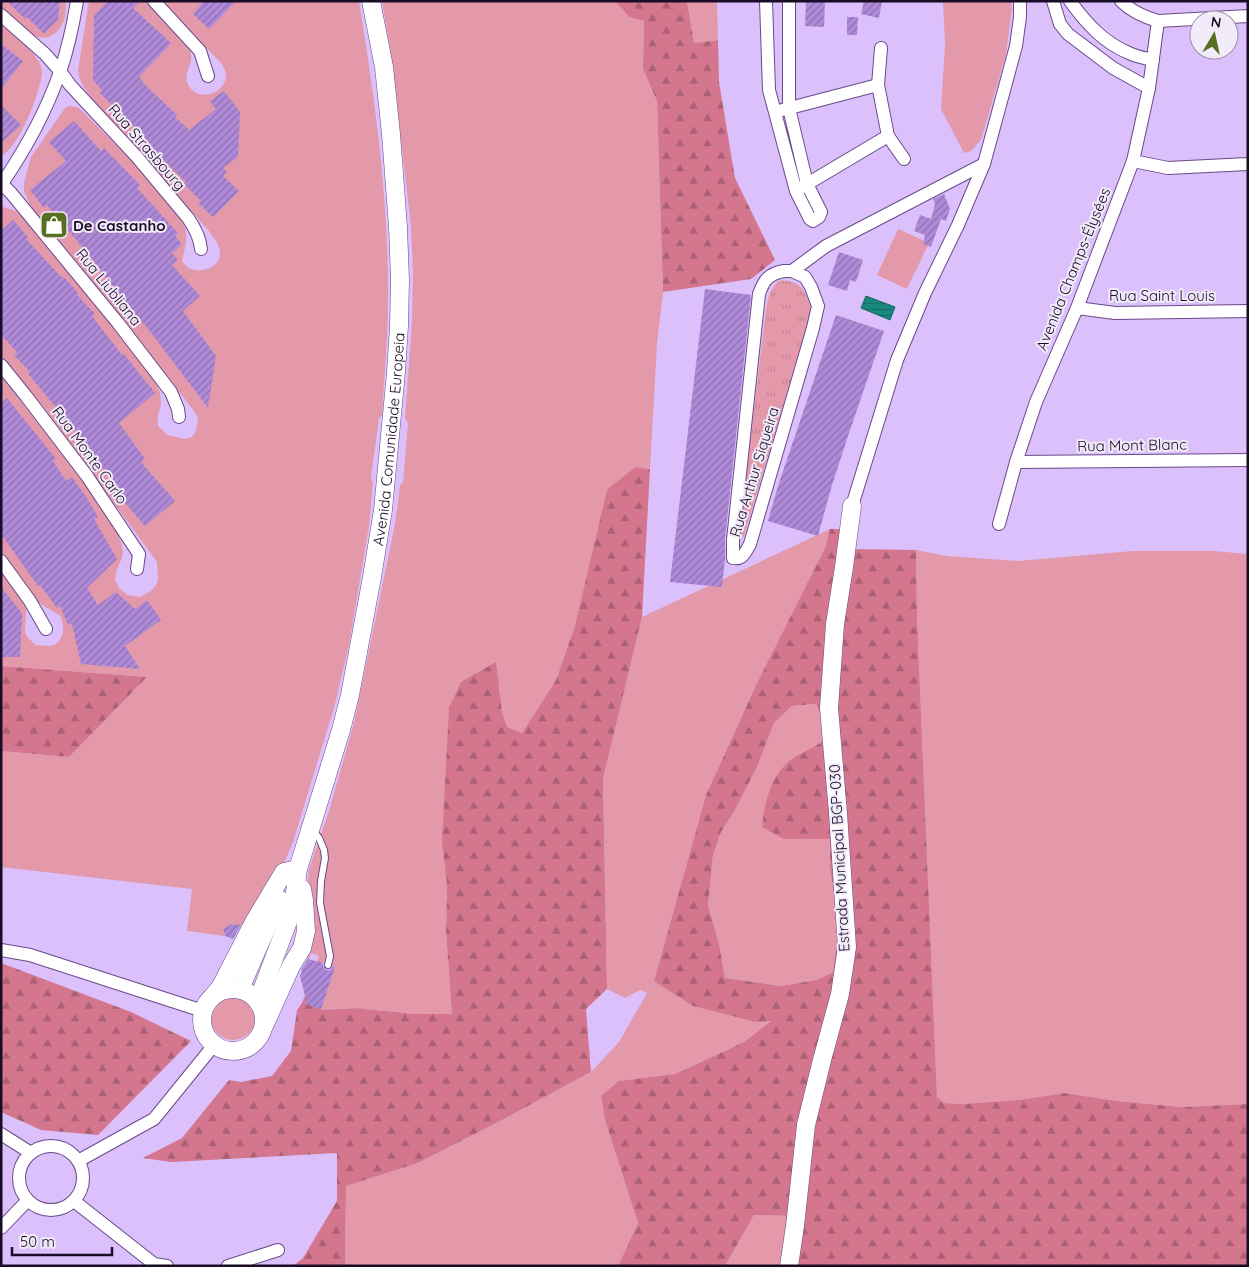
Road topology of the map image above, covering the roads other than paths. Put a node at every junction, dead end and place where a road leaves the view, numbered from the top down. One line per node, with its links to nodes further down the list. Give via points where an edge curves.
1 (78, 1): 17 (street)
2 (154, 1): 18 (street, via 200,51)
3 (371, 1): 44 (street, Avenida Comunidade Europeia, via 384,67 395,175 400,296 396,372 383,510 359,651 341,730)
4 (766, 1): 14 (street)
5 (789, 1): 13 (street)
6 (1020, 1): 26 (street, via 1016,46)
7 (1053, 1): 20 (street, via 1060,24 1068,34 1113,68)
8 (1070, 1): 16 (street, via 1092,28 1110,42 1130,54)
9 (1121, 1): 12 (street, via 1136,13)
10 (1, 15): 17 (street, Rua Strasbourg)
11 (1248, 16): 12 (street)
12 (1158, 21): 16 (street, Avenida Champs-Élysées)
13 (789, 40): 14 (street); 21 (street)
14 (767, 41): 22 (street, via 769,90)
15 (881, 48): 19 (street)
16 (1152, 60): 20 (street, Avenida Champs-Élysées)
17 (60, 71): 28 (street, via 26,147); 31 (street, Rua Strasbourg, via 188,218 200,240)
18 (208, 76)
19 (878, 85): 21 (street); 23 (street)
20 (1149, 88): 25 (street, Avenida Champs-Élysées)
21 (789, 108): 22 (street); 29 (street)
22 (775, 112): 30 (street)
23 (888, 136): 24 (street); 29 (street)
24 (904, 159)
25 (1133, 161): 27 (street, via 1168,168); 33 (street, Avenida Champs-Élysées)
26 (984, 164): 32 (street, Rua Arthur Siqueira, via 826,246); 39 (street, via 897,360)
27 (1248, 164)
28 (2, 184): 36 (street, Rua Liubliana, via 171,392)
29 (807, 184): 30 (street); 30 (street, via 821,212 816,220 810,219)
30 (796, 192)
31 (201, 249)
32 (792, 271): 32 (street, Rua Arthur Siqueira, via 768,277 759,294 734,558 742,557 750,544 818,306 805,277)
33 (1077, 308): 34 (street, Rua Saint Louis, via 1115,313); 38 (street, Avenida Champs-Élysées, via 1036,402)
34 (1248, 311)
35 (1, 365): 42 (street, Rua Monte Carlo, via 87,476 139,554)
36 (179, 418)
37 (1248, 460): 38 (street, Rua Mont Blanc)
38 (1016, 462): 40 (street, Avenida Champs-Élysées)
39 (852, 506): 65 (street, Estrada Municipal BGP-030, via 835,624 829,708 848,947 840,994 806,1125)
40 (999, 524)
41 (1, 561): 43 (street)
42 (138, 569)
43 (46, 628)
44 (311, 827): 45 (street, Avenida Comunidade Europeia); 49 (lane, via 319,838 325,858 320,903 330,956)
45 (298, 869): 46 (street, Avenida Comunidade Europeia); 47 (street, Avenida Comunidade Europeia); 52 (street, via 284,872)
46 (282, 892): 47 (street, via 284,901); 51 (street, Avenida Comunidade Europeia)
47 (299, 910): 50 (street, Avenida Comunidade Europeia, via 306,931 302,948); 51 (street, Avenida Comunidade Europeia)
48 (1, 950): 53 (street, via 30,955)
49 (328, 965)
50 (283, 985): 51 (street); 54 (street, Avenida Comunidade Europeia)
51 (253, 995): 52 (street, via 228,990); 54 (street, via 262,1010)
52 (213, 996): 53 (street)
53 (203, 1011): 55 (street, via 203,1030)
54 (263, 1028): 55 (street, via 259,1037 243,1050 228,1051)
55 (214, 1045): 58 (street, via 154,1119)
56 (1, 1134): 57 (street)
57 (31, 1153): 58 (street, via 51,1146 71,1153); 60 (street, via 19,1171 19,1182)
58 (78, 1161): 59 (street, via 83,1178)
59 (74, 1200): 60 (street, via 56,1210 46,1210); 63 (street, via 154,1264)
60 (27, 1201): 61 (street)
61 (1, 1228)
62 (278, 1250): 64 (street)
63 (167, 1266)
64 (228, 1266)
65 (789, 1266)

